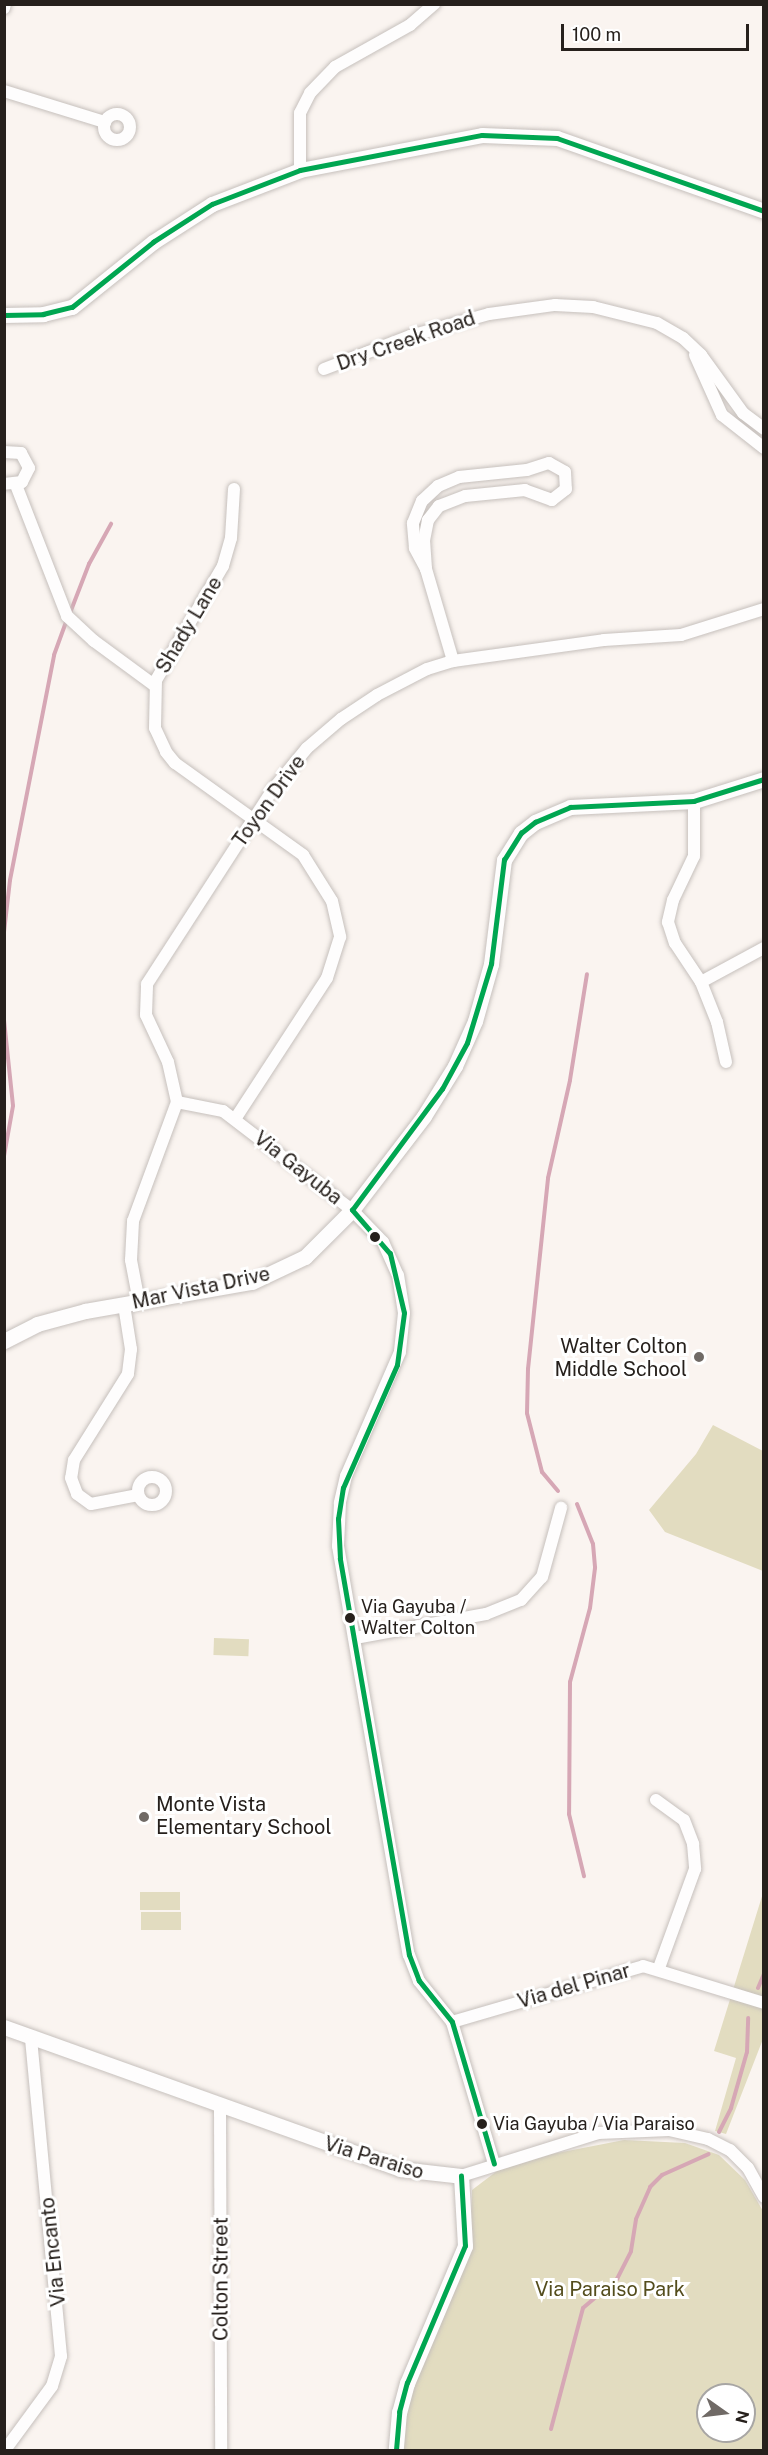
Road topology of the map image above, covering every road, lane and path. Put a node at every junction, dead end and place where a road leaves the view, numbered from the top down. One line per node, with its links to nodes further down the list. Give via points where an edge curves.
1 (434, 4): 4 (street, via 410,25 335,68 310,93 300,113)
2 (4, 91): 3 (street)
3 (105, 122)
4 (300, 170): 5 (street, via 482,135 519,134 556,138 603,151); 6 (street, via 212,204 153,242 72,307 43,314)
5 (764, 211)
6 (4, 315)
7 (690, 346): 8 (street, Dry Creek Road, via 666,328 637,316 593,307 555,305 452,323); 9 (street, Dry Creek Road, via 743,412); 10 (street, via 722,415)
8 (324, 369)
9 (764, 429)
10 (764, 448)
11 (4, 452): 12 (street, via 16,451 28,462 26,478)
12 (10, 484): 17 (street, via 67,616)
13 (234, 489): 17 (street, Shady Lane, via 231,538 223,566)
14 (426, 569): 14 (street, via 425,528 439,506 465,496 518,490 552,501 566,489 565,472 549,463 527,470 471,475 438,486 422,501 413,523 415,548); 16 (street)
15 (764, 609): 16 (street, Toyon Drive, via 681,635 604,640)
16 (453, 661): 20 (street, Toyon Drive, via 396,684 322,733 274,788)
17 (154, 685): 20 (street, Shady Lane, via 155,728 166,752)
18 (764, 779): 19 (street, Mar Vista Drive)
19 (694, 801): 22 (street, via 694,856 673,900 668,922 675,943); 26 (street, Mar Vista Drive, via 570,807 552,812 521,833 504,860 491,964 467,1042 442,1089)
20 (254, 818): 24 (street, Toyon Drive, via 147,984 146,1015 168,1062); 25 (street, Shady Lane, via 293,845 312,867 336,912 340,937 327,978)
21 (764, 948): 22 (street)
22 (701, 982): 23 (street, via 717,1022)
23 (726, 1062)
24 (177, 1102): 25 (street, Via Gayuba, via 208,1105); 27 (street, via 133,1221)
25 (235, 1119): 26 (street, Via Gayuba)
26 (352, 1210): 27 (street, Mar Vista Drive, via 322,1244 276,1274); 31 (street, Via Gayuba, via 390,1254 404,1313 397,1365 355,1454 340,1503 340,1559)
27 (131, 1303): 28 (street, Mar Vista Drive, via 37,1324); 29 (street, via 128,1374 74,1460 71,1478 77,1494 90,1504)
28 (4, 1341)
29 (138, 1495)
30 (561, 1508): 31 (street, via 542,1576 521,1600 486,1614)
31 (355, 1638): 35 (street, Via Gayuba, via 409,1955 419,1981)
32 (656, 1800): 33 (street, via 684,1820 693,1844 695,1869)
33 (659, 1968): 34 (street, Via del Pinar); 35 (street, Via del Pinar, via 631,1969)
34 (764, 2003)
35 (452, 2022): 39 (street, Via Gayuba)
36 (4, 2027): 37 (street, Via Paraiso)
37 (30, 2037): 38 (street, Via Paraiso); 42 (street, Via Encanto, via 61,2356 52,2386)
38 (220, 2107): 40 (street, Via Paraiso, via 400,2169); 43 (street, Colton Street)
39 (494, 2164): 40 (street, Via Paraiso); 41 (street, Via Paraiso, via 598,2133 669,2130 708,2139 730,2150 748,2168)
40 (461, 2176): 44 (street, via 465,2246 406,2383)
41 (764, 2197)
42 (5, 2451)
43 (221, 2451)
44 (396, 2451)

